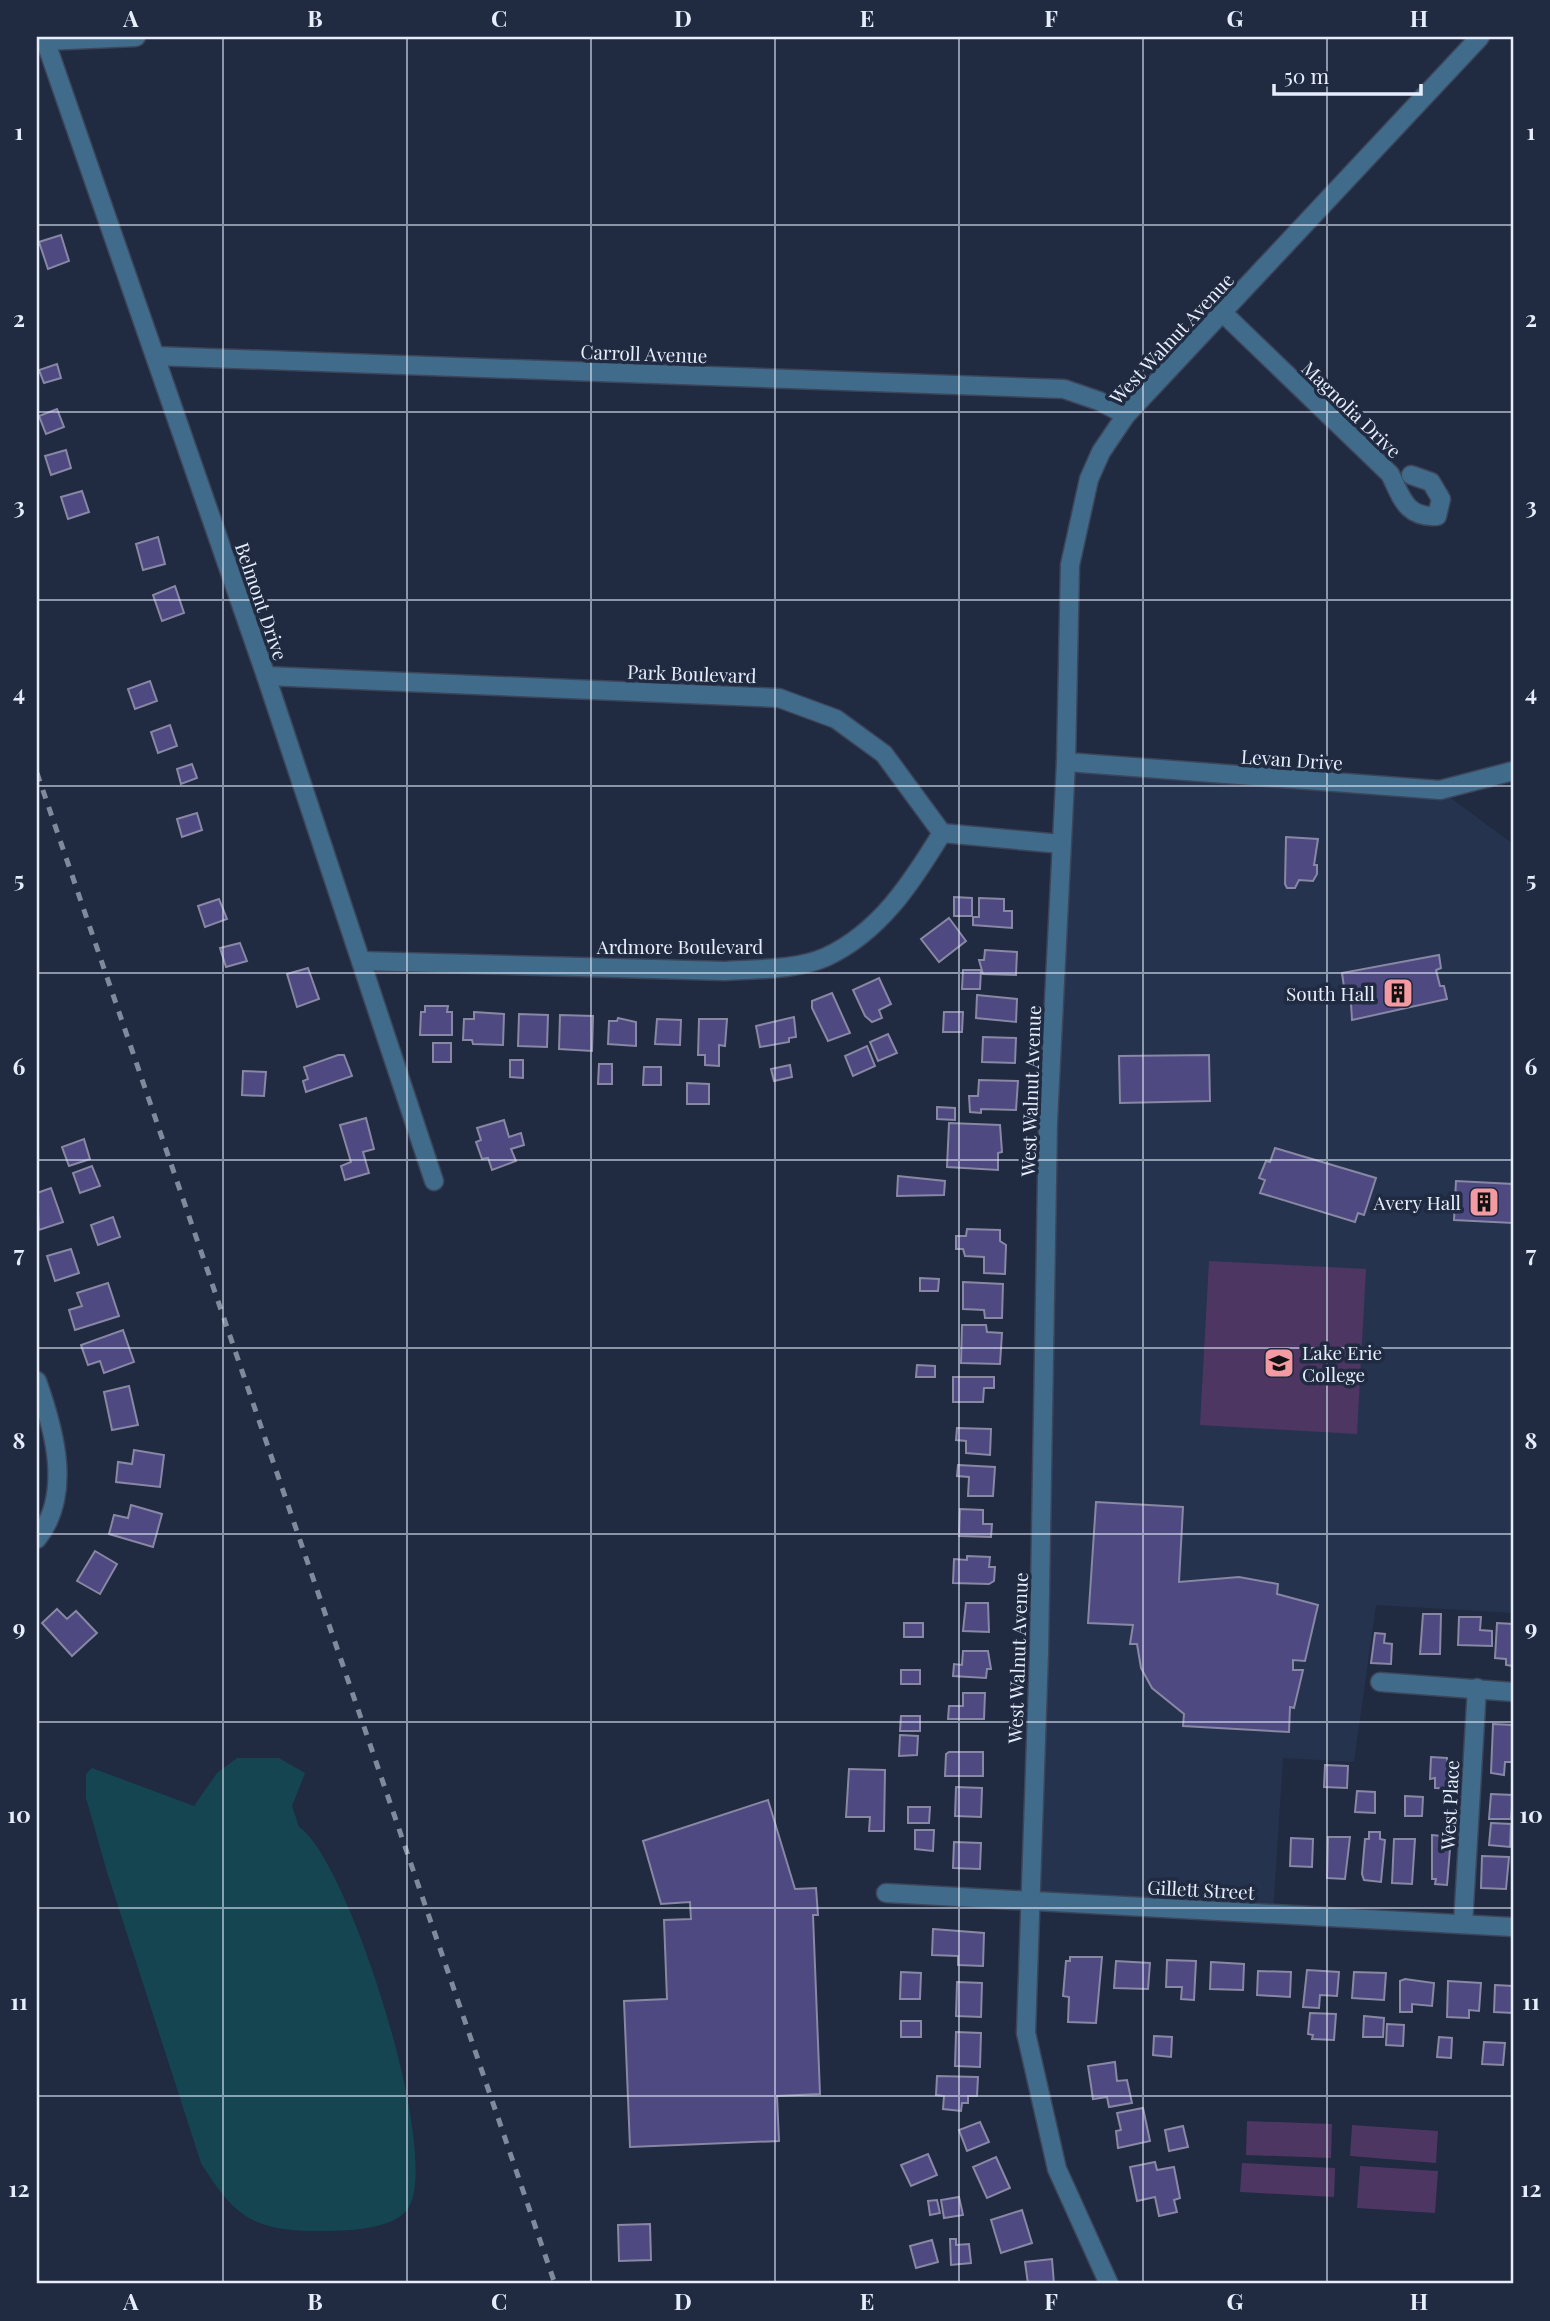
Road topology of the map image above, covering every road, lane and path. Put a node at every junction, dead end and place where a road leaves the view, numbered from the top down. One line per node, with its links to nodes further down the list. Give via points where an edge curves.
1 (136, 37): 3 (street)
2 (1480, 37): 4 (street, West Walnut Avenue)
3 (44, 39): 5 (street, Belmont Drive)
4 (1223, 313): 6 (street, West Walnut Avenue); 7 (street, Magnolia Drive, via 1390,474 1407,508 1421,517 1437,516 1441,499 1432,482)
5 (155, 356): 6 (street, Carroll Avenue, via 1064,389); 8 (street, Belmont Drive)
6 (1126, 415): 9 (street, West Walnut Avenue, via 1101,452 1090,479 1070,565)
7 (1411, 475)
8 (266, 676): 11 (street, Park Boulevard, via 779,698 835,719 884,754); 13 (street, Belmont Drive)
9 (1066, 762): 10 (street, Levan Drive, via 1440,790); 12 (street, West Walnut Avenue)
10 (1513, 771)
11 (942, 833): 12 (street); 13 (street, Ardmore Boulevard, via 908,888 862,935 824,958 725,971)
12 (1061, 844): 21 (street, West Walnut Avenue, via 1048,1121 1040,1638)
13 (361, 961): 14 (street, Belmont Drive)
14 (434, 1181)
15 (37, 1381): 16 (street, via 53,1426 58,1464 54,1499)
16 (37, 1539)
17 (1380, 1682): 18 (street)
18 (1477, 1688): 19 (street); 22 (street, West Place)
19 (1513, 1692)
20 (886, 1893): 21 (street, Gillett Street)
21 (1030, 1901): 22 (street, Gillett Street); 24 (street, West Walnut Avenue, via 1026,2034 1039,2103 1057,2169)
22 (1463, 1924): 23 (street, Gillett Street)
23 (1513, 1927)
24 (1110, 2284)

